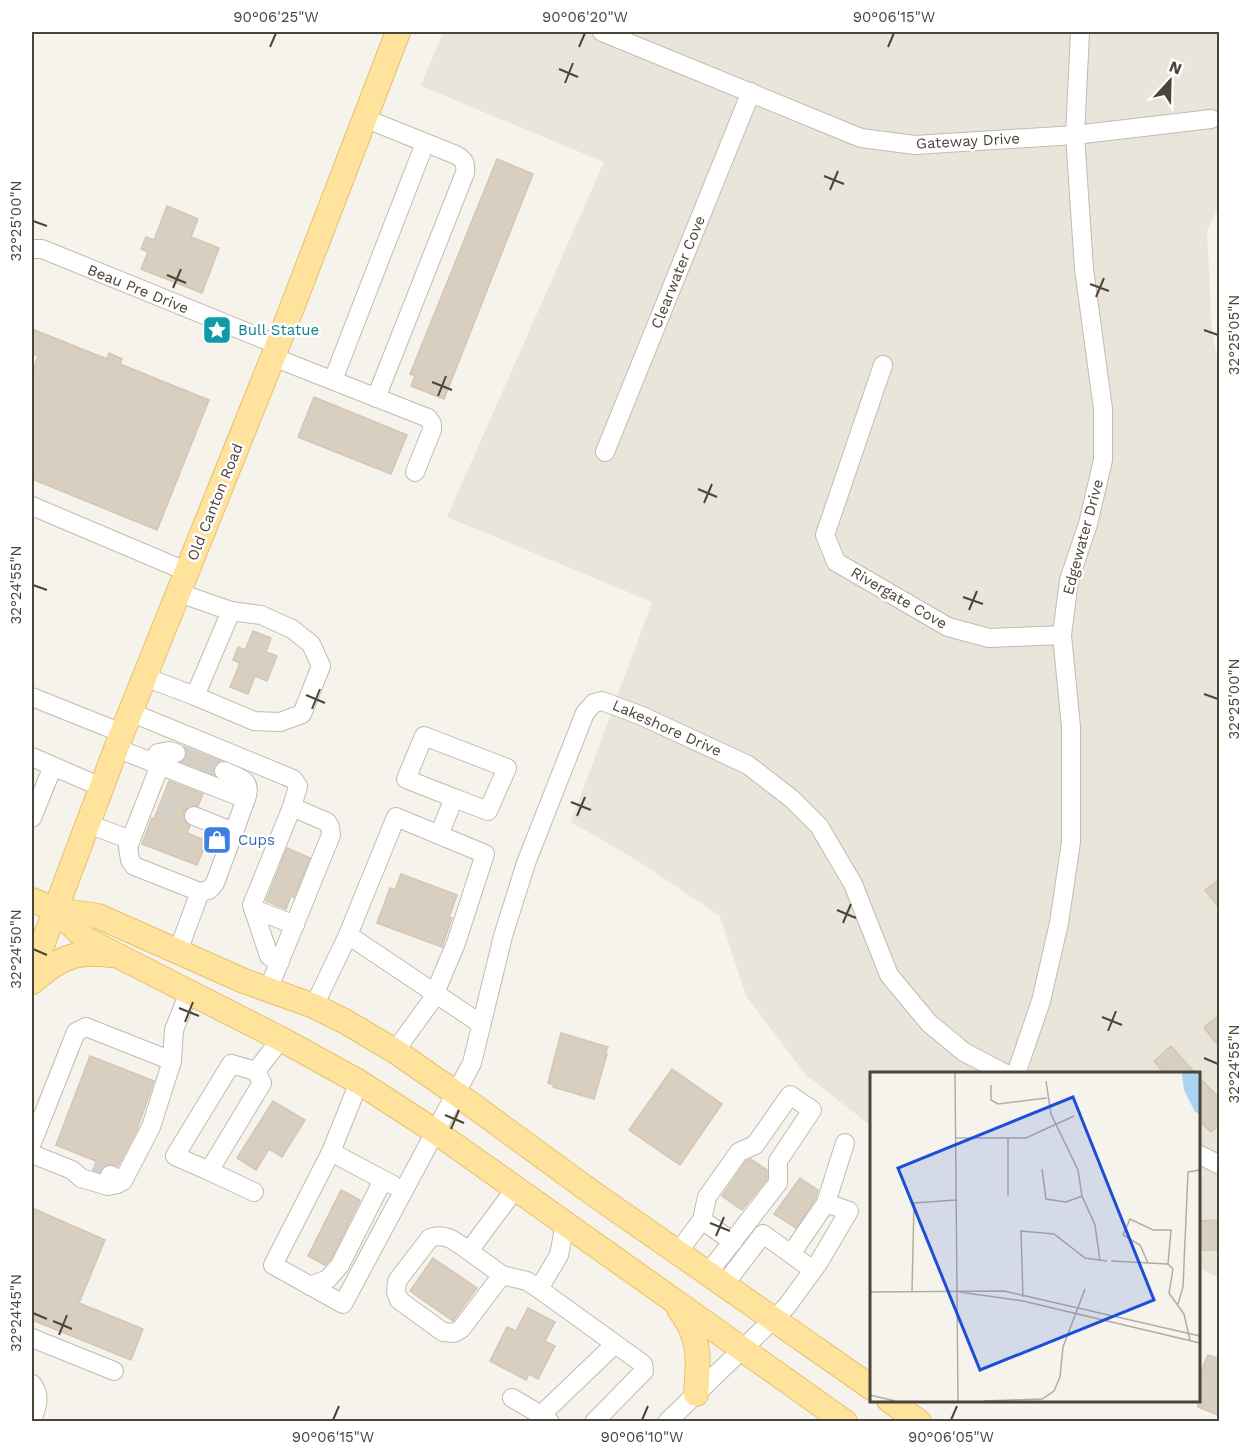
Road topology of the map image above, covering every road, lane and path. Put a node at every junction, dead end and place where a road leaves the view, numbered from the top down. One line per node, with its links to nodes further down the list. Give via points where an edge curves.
1 (398, 32): 5 (main road, Old Canton Road)
2 (602, 32): 4 (street, Gateway Drive)
3 (1080, 32): 7 (street, Edgewater Drive)
4 (751, 92): 7 (street, Gateway Drive, via 861,138 915,145); 14 (street, Clearwater Cove)
5 (364, 118): 8 (street); 10 (main road, Old Canton Road)
6 (1211, 119): 7 (street, Gateway Drive)
7 (1074, 135): 19 (street, Edgewater Drive, via 1084,269 1103,409 1103,460 1088,524 1069,580)
8 (425, 143): 12 (street); 13 (street, via 463,159 465,173)
9 (32, 249): 10 (street, Beau Pre Drive, via 42,249)
10 (275, 351): 12 (street, Beau Pre Drive); 17 (main road, Old Canton Road)
11 (883, 365): 19 (street, Rivergate Cove, via 825,535 836,562 948,627 989,638)
12 (333, 380): 13 (street, Beau Pre Drive)
13 (376, 398): 15 (street, Beau Pre Drive, via 428,418 432,424)
14 (605, 452)
15 (415, 472)
16 (32, 506): 17 (street)
17 (183, 582): 18 (street); 20 (main road, Old Canton Road)
18 (231, 611): 21 (street); 21 (street, via 261,615 292,629 311,644 321,666 302,714 280,722 254,721)
19 (1062, 635): 60 (street, Edgewater Drive, via 1071,727 1071,842 1059,923 1041,1001)
20 (145, 677): 21 (street); 23 (main road, Old Canton Road)
21 (195, 696)
22 (32, 698): 23 (street)
23 (123, 731): 26 (street); 29 (main road, Old Canton Road); 32 (street, via 293,779 298,786)
24 (176, 753): 26 (street, via 158,753)
25 (32, 758): 27 (street)
26 (156, 764): 31 (street); 38 (street, via 154,800)
27 (53, 766): 29 (street); 34 (street)
28 (224, 771): 31 (street, via 247,783)
29 (101, 787): 35 (main road, Old Canton Road)
30 (454, 798): 30 (street, via 488,812 507,768 424,736 406,778); 37 (street)
31 (246, 799): 36 (street)
32 (292, 807): 42 (street, via 252,905); 43 (street, via 327,822 331,835)
33 (194, 816): 36 (street)
34 (32, 818)
35 (88, 824): 38 (street); 41 (main road, Old Canton Road)
36 (234, 832): 39 (street, via 215,883 209,890)
37 (439, 835): 44 (street, via 396,817); 52 (street, via 485,854 456,943)
38 (131, 840): 39 (street, via 128,848 135,866)
39 (200, 891): 45 (street)
40 (32, 900): 41 (main road)
41 (56, 910): 45 (main road, via 98,916); 46 (main road, via 87,940); 48 (main road, Old Canton Road)
42 (254, 912): 43 (street); 47 (street, via 269,956)
43 (295, 925): 47 (street)
44 (348, 935): 52 (street); 53 (street)
45 (178, 951): 50 (main road)
46 (122, 957): 49 (main road, via 99,953 73,955); 51 (main road)
47 (280, 962): 50 (street)
48 (32, 972)
49 (32, 981)
50 (268, 990): 53 (main road)
51 (189, 992): 55 (main road); 57 (street, via 174,1030)
52 (434, 993): 54 (street); 56 (street)
53 (314, 1006): 56 (main road)
54 (481, 1024): 59 (street, Lakeshore Drive, via 526,863 585,712 602,700 748,765 792,799 819,826 852,884 890,975 929,1023 964,1052); 62 (street, Lakeshore Drive, via 472,1063)
55 (281, 1039): 58 (street); 61 (main road)
56 (395, 1051): 62 (main road)
57 (172, 1061): 64 (street, via 86,1027 76,1032); 74 (street, via 151,1127 123,1181)
58 (256, 1071): 73 (street, via 262,1083); 73 (street, via 231,1064 175,1156)
59 (1002, 1072)
60 (1017, 1072)
61 (359, 1082): 63 (main road); 67 (street)
62 (457, 1094): 63 (street, Lakeshore Drive); 85 (main road)
63 (436, 1132): 76 (main road); 77 (street, Lakeshore Drive)
64 (32, 1143)
65 (845, 1143): 79 (street)
66 (755, 1144): 70 (street); 70 (street, via 790,1095 812,1110); 80 (street, via 739,1152 707,1197)
67 (331, 1152): 75 (street); 91 (street, via 273,1265)
68 (32, 1154): 72 (street)
69 (1200, 1155): 71 (street)
70 (778, 1161): 83 (street, via 778,1183)
71 (1220, 1165)
72 (72, 1170): 74 (street, via 82,1165); 74 (street, via 81,1178 108,1186)
73 (209, 1171): 78 (street)
74 (107, 1176)
75 (383, 1180): 77 (street); 91 (street, via 340,1265 328,1279)
76 (515, 1189): 81 (main road); 84 (street)
77 (404, 1191): 91 (street, Lakeshore Drive, via 343,1304)
78 (254, 1192)
79 (826, 1203): 86 (street); 88 (street, via 849,1211)
80 (702, 1220): 83 (street); 85 (street)
81 (565, 1224): 82 (main road); 87 (street)
82 (586, 1239): 87 (street); 93 (main road)
83 (732, 1242): 90 (street)
84 (469, 1251): 89 (street); 89 (street, via 447,1236 430,1238 397,1281 399,1300 443,1332 454,1333)
85 (678, 1252): 90 (main road)
86 (791, 1254): 88 (street); 90 (street, via 763,1234)
87 (560, 1255): 92 (street)
88 (813, 1270): 94 (street)
89 (502, 1275): 92 (street)
90 (716, 1279): 94 (main road)
91 (310, 1286)
92 (539, 1289): 96 (street)
93 (670, 1298): 97 (main road); 101 (main road, via 696,1337)
94 (774, 1320): 97 (street); 100 (main road)
95 (32, 1338): 98 (street)
96 (615, 1344): 104 (street); 106 (street, via 643,1364 644,1371)
97 (743, 1349): 101 (street); 108 (main road)
98 (114, 1371)
99 (32, 1384): 105 (street, via 38,1400)
100 (870, 1387)
101 (696, 1394): 107 (street)
102 (512, 1398): 104 (street)
103 (890, 1402): 109 (main road)
104 (546, 1418)
105 (32, 1421)
106 (594, 1422)
107 (667, 1422)
108 (845, 1422)
109 (919, 1422)

